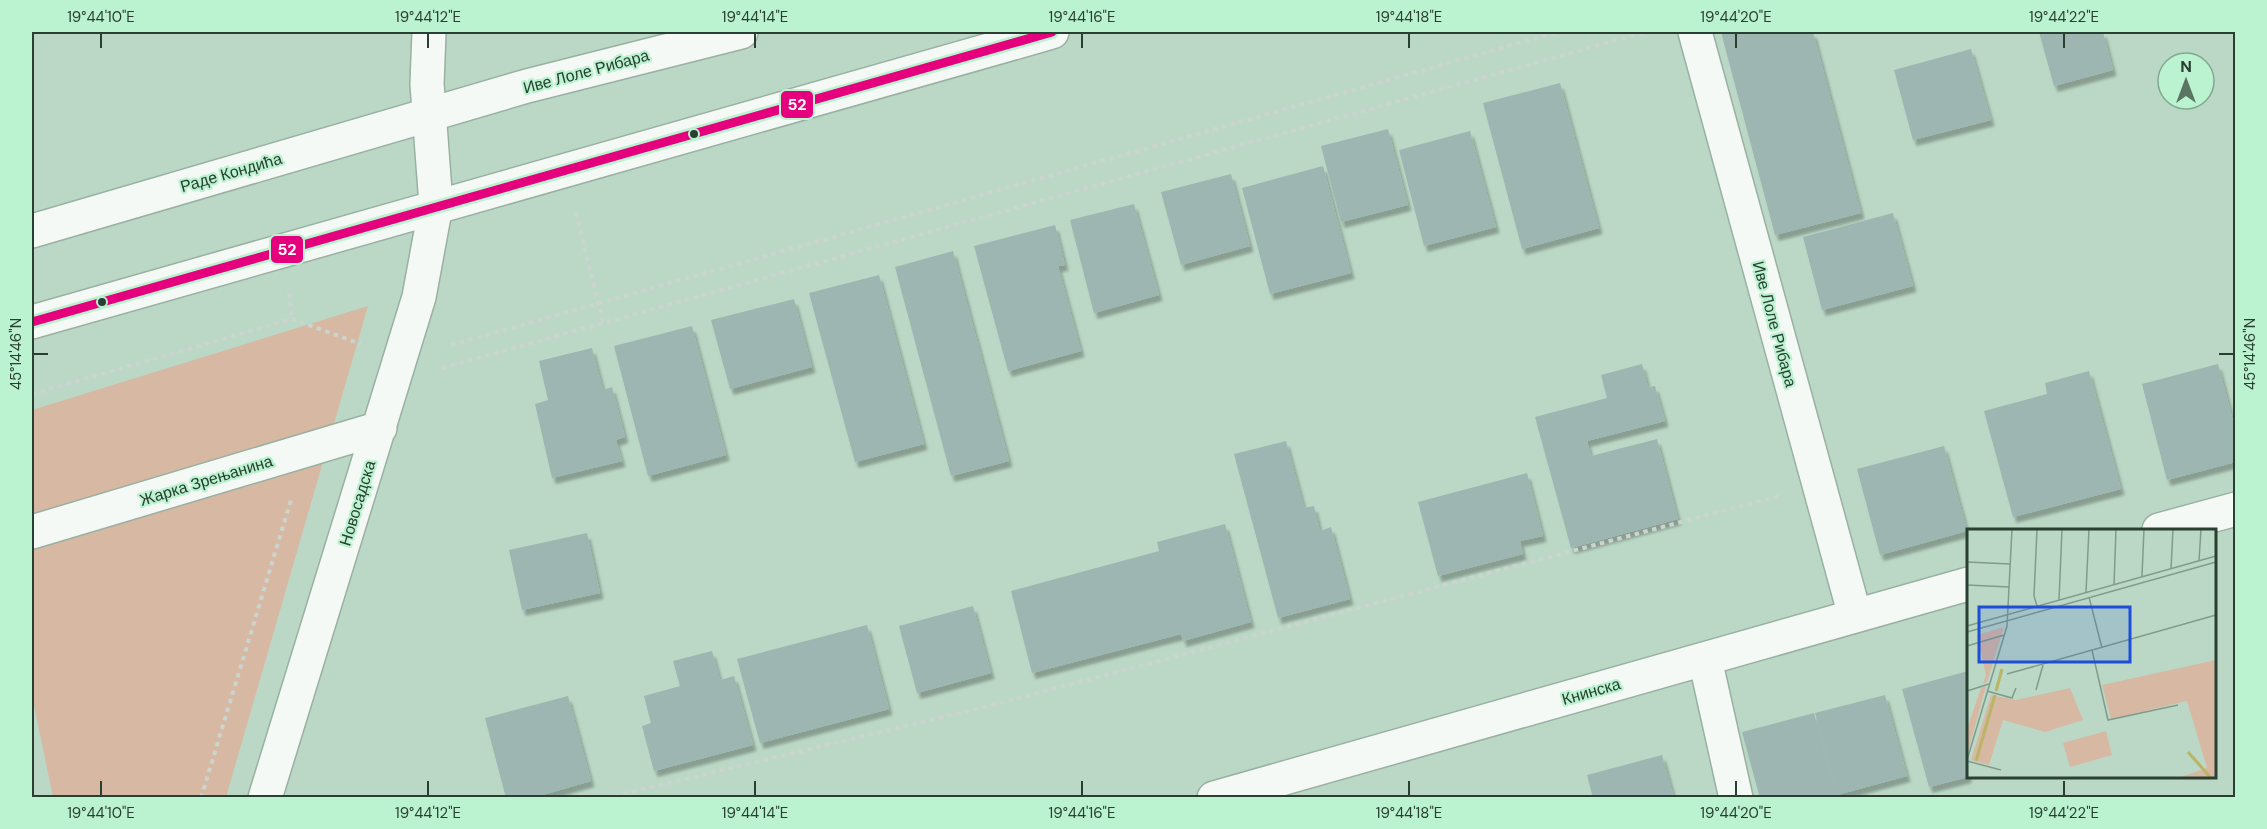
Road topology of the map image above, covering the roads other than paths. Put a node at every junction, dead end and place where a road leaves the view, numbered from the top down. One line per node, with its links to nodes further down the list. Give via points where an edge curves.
1 (429, 32): 5 (street, Новосадска, via 427,84)
2 (741, 32): 5 (street, Иве Лоле Рибара)
3 (1052, 32): 6 (street)
4 (1695, 32): 14 (street, Иве Лоле Рибара)
5 (431, 114): 6 (street, Новосадска); 7 (street, Раде Кондића)
6 (436, 205): 8 (street); 9 (street, Новосадска, via 419,297)
7 (32, 231)
8 (32, 322)
9 (380, 428): 12 (street, Жарка Зрењанина); 16 (street, Новосадска)
10 (2235, 509): 11 (street)
11 (2166, 529)
12 (32, 532)
13 (1967, 584): 14 (street, Книнска)
14 (1855, 616): 15 (street, Книнска)
15 (1705, 659): 17 (street, Книнска); 18 (street)
16 (265, 798)
17 (1214, 798)
18 (1736, 798)

